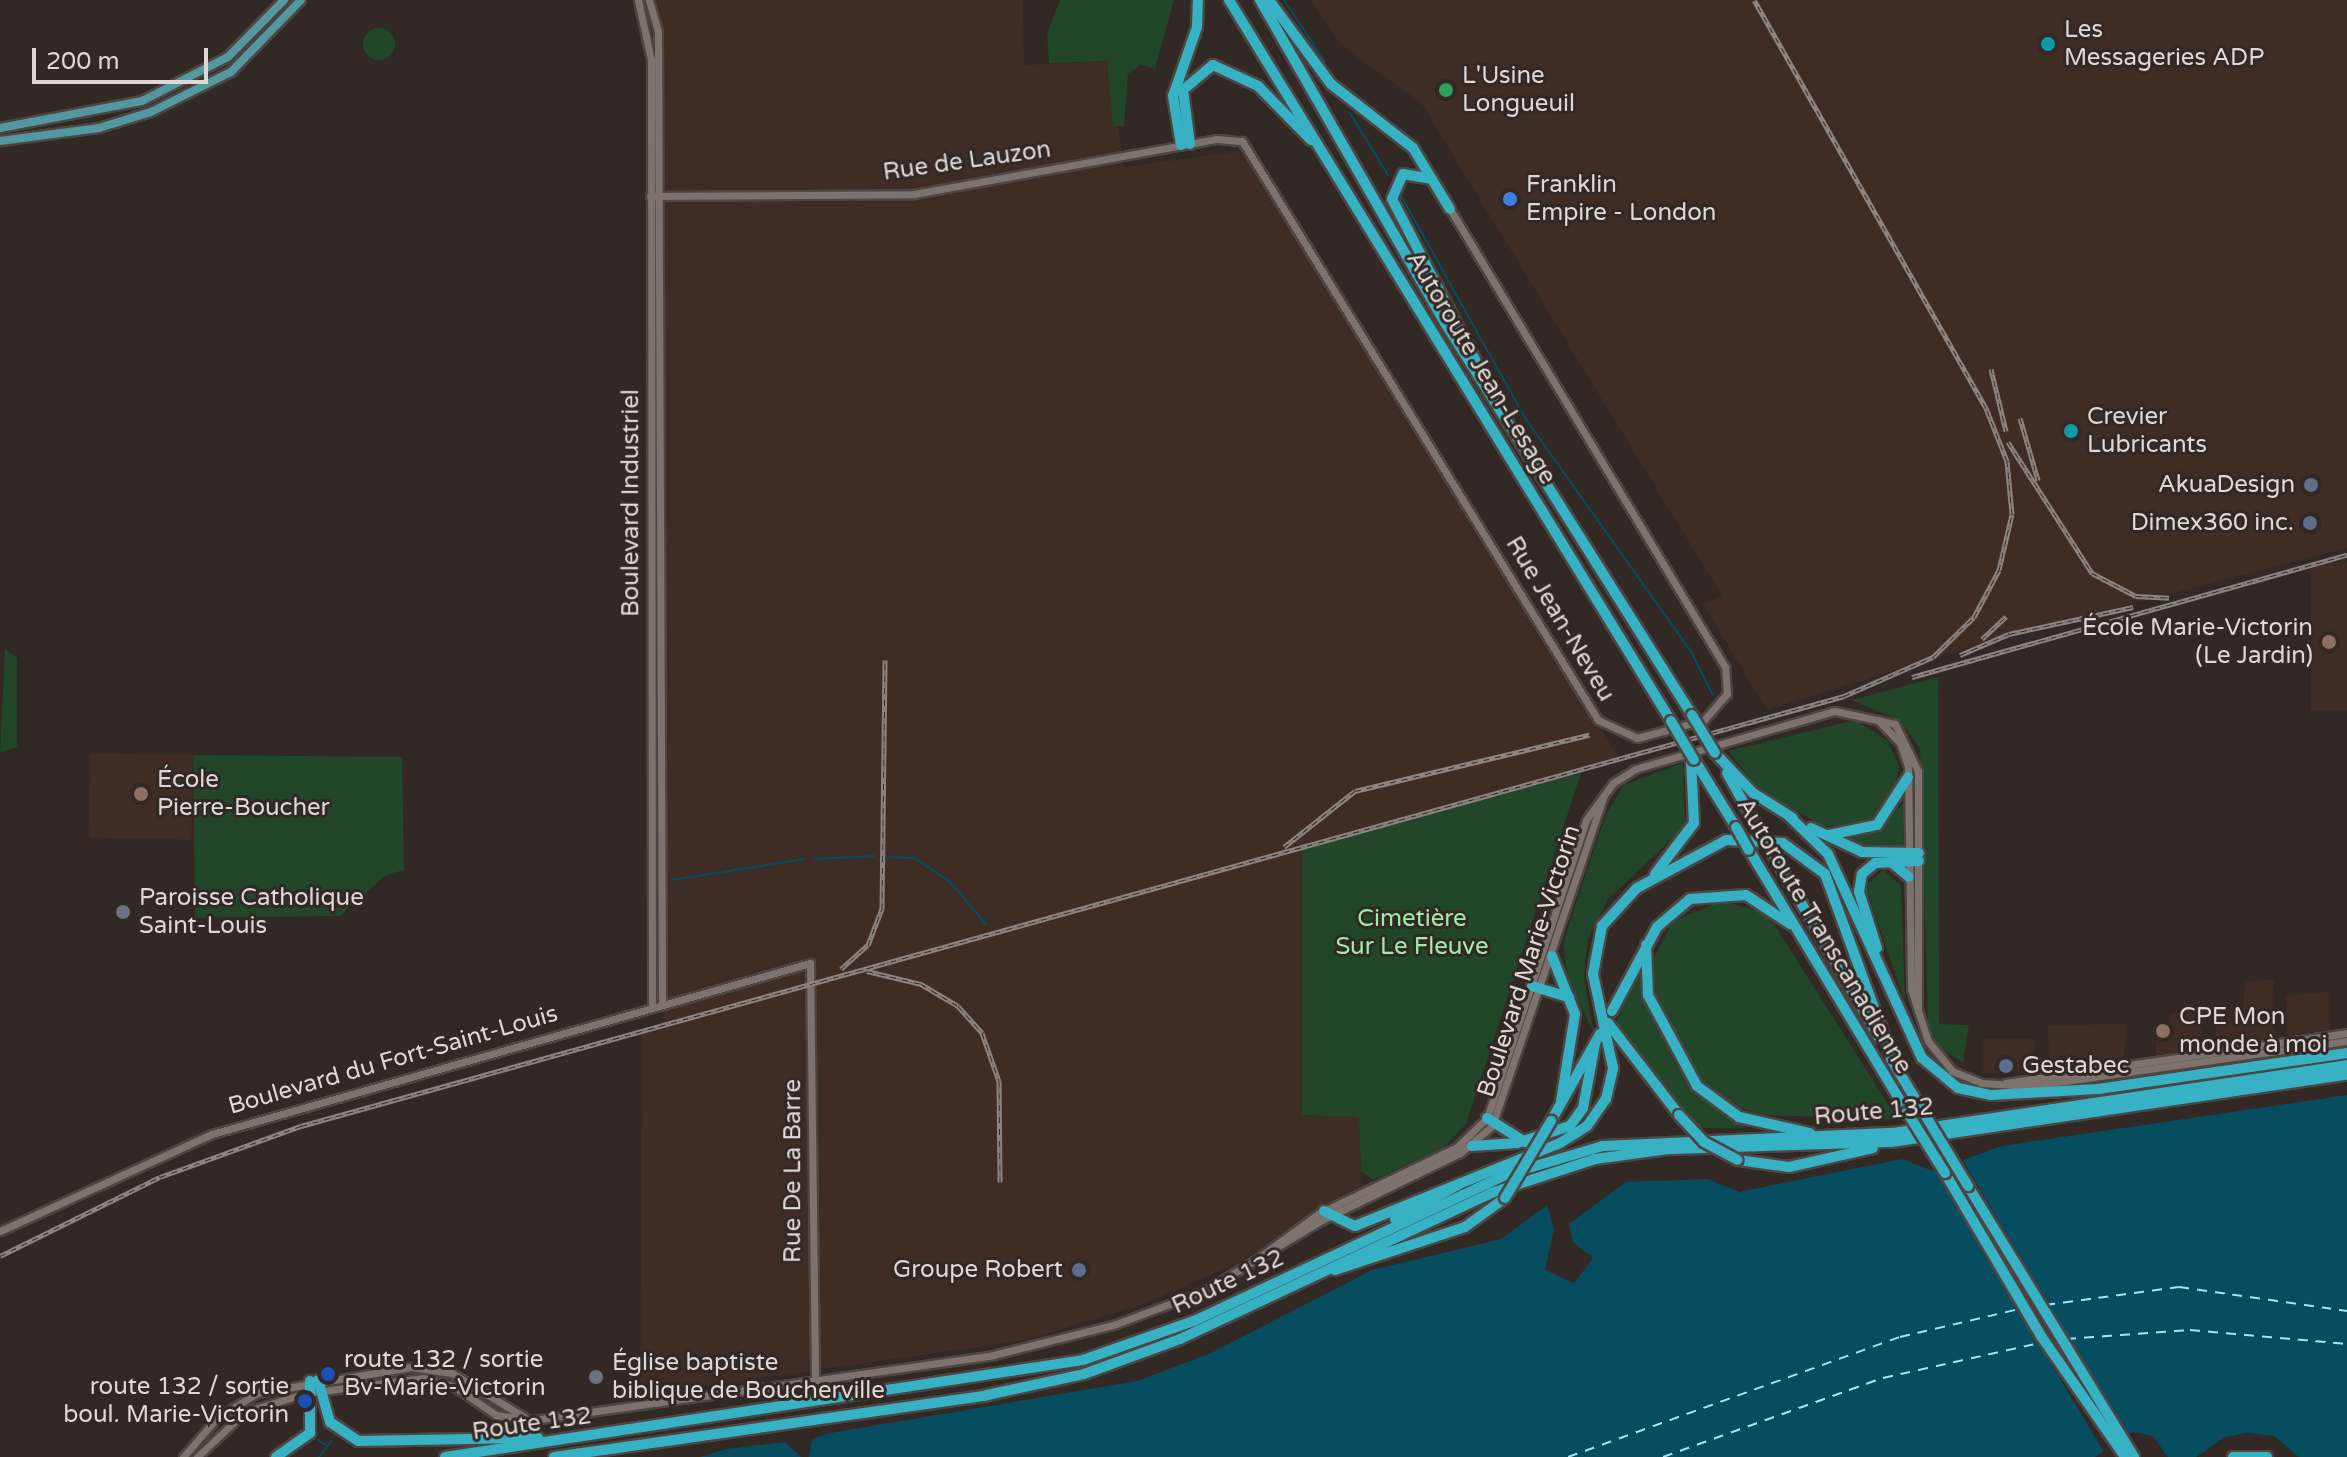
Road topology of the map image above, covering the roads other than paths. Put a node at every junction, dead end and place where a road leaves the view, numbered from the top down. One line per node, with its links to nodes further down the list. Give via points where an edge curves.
1 (284, 0): 10 (main road, via 228,57 156,95)
2 (301, 0): 13 (main road, via 231,72 151,112 99,128)
3 (638, 0): 9 (street, Boulevard Industriel)
4 (649, 0): 9 (street, Boulevard Industriel)
5 (1198, 0): 14 (highway, via 1197,27 1173,99)
6 (1229, 0): 15 (highway, Autoroute Jean-Lesage)
7 (1260, 0): 22 (highway, Autoroute Jean-Lesage)
8 (1269, 0): 16 (highway, via 1325,77 1410,145)
9 (655, 85): 11 (street, Boulevard Industriel)
10 (0, 128)
11 (655, 130): 17 (street, Boulevard Industriel); 18 (street, Boulevard Industriel)
12 (1239, 140): 14 (street, Rue de Lauzon); 19 (street, Rue Jean-Neveu, via 1266,169 1598,720 1637,738 1707,718 1727,694 1725,667)
13 (0, 141)
14 (1185, 145): 15 (highway, via 1186,84 1202,69 1224,66 1269,95); 18 (street, Rue de Lauzon, via 914,194)
15 (1331, 161): 33 (highway, Autoroute Jean-Lesage, bridge)
16 (1432, 179): 19 (highway); 22 (highway, via 1403,174 1392,199)
17 (650, 196): 18 (street, Rue de Lauzon); 20 (street, Boulevard Industriel)
18 (660, 196): 21 (street, Boulevard Industriel)
19 (1450, 209)
20 (650, 238): 21 (street); 24 (street, Boulevard Industriel)
21 (660, 238): 23 (street, Boulevard Industriel)
22 (1488, 389): 31 (highway, Autoroute Jean-Lesage, bridge)
23 (661, 489): 24 (street); 26 (street, Boulevard Industriel)
24 (651, 490): 25 (street, Boulevard Industriel)
25 (651, 691): 26 (street); 27 (street, Boulevard Industriel)
26 (661, 691): 28 (street, Boulevard Industriel)
27 (651, 715): 28 (street); 30 (street, Boulevard Industriel)
28 (661, 715): 32 (street, Boulevard Industriel)
29 (1873, 716): 34 (street, Boulevard Marie-Victorin, via 1900,743); 35 (street, Boulevard Marie-Victorin, via 1835,711 1766,730 1635,769); 40 (street, Boulevard Marie-Victorin, via 1895,724 1915,754)
30 (651, 753): 32 (street); 36 (street, Boulevard Industriel)
31 (1715, 753): 38 (highway, via 1758,797); 63 (highway, Autoroute Transcanadienne, bridge)
32 (661, 754): 37 (street, Boulevard Industriel)
33 (1692, 757): 45 (highway, via 1698,796 1692,829); 48 (highway, Autoroute Transcanadienne, bridge)
34 (1908, 777): 39 (highway, via 1877,825); 40 (street, Boulevard Marie-Victorin)
35 (1604, 795): 50 (street, Boulevard Marie-Victorin); 53 (street, Boulevard Marie-Victorin, via 1585,824)
36 (651, 810): 37 (street); 42 (street, Boulevard Industriel)
37 (662, 810): 43 (street, Boulevard Industriel)
38 (1789, 816): 39 (highway); 52 (highway, via 1828,854)
39 (1823, 834): 40 (highway, via 1862,852)
40 (1914, 857): 41 (highway); 44 (street, Boulevard Marie-Victorin); 58 (street, Boulevard Marie-Victorin)
41 (1891, 862): 44 (highway); 52 (highway, via 1867,868 1859,886)
42 (652, 864): 43 (street); 46 (street, Boulevard Industriel)
43 (662, 864): 47 (street, Boulevard Industriel)
44 (1909, 877): 58 (street, Boulevard Marie-Victorin, via 1910,982)
45 (1648, 881): 59 (highway, via 1614,907 1595,944 1593,979); 63 (highway, via 1739,837 1772,839 1804,853 1834,889)
46 (652, 889): 47 (street); 56 (street, Boulevard Industriel)
47 (662, 889): 55 (street, Boulevard Industriel)
48 (1797, 931): 49 (highway, via 1757,900 1715,892 1673,909); 83 (highway, Autoroute Transcanadienne, bridge, via 2041,1336)
49 (1646, 945): 57 (highway); 69 (highway, via 1648,995 1697,1086 1743,1118)
50 (1552, 956): 53 (street, Boulevard Marie-Victorin); 54 (highway)
51 (810, 963): 55 (street, Boulevard du Fort-Saint-Louis); 79 (street, Rue De La Barre)
52 (1886, 980): 62 (highway, via 1925,1062 1947,1082 1977,1094 2098,1089)
53 (1537, 987): 54 (highway); 68 (street, Boulevard Marie-Victorin)
54 (1569, 997): 67 (highway, via 1574,1023)
55 (662, 1005): 56 (street, Boulevard du Fort-Saint-Louis)
56 (652, 1008): 76 (street, Boulevard du Fort-Saint-Louis, via 212,1134)
57 (1612, 1011)
58 (1918, 1011): 66 (street, Boulevard Marie-Victorin, via 1949,1068)
59 (1608, 1023): 72 (highway, bridge, via 1704,1142 1738,1160 1796,1167); 74 (highway, via 1612,1080 1591,1121 1560,1143)
60 (2347, 1033): 66 (street, Boulevard Marie-Victorin)
61 (2347, 1041): 66 (street, Boulevard Marie-Victorin, via 2043,1085)
62 (2347, 1056): 69 (highway, via 1919,1124)
63 (1894, 1063): 83 (highway, Autoroute Transcanadienne, bridge)
64 (2347, 1065): 70 (highway, Route 132, via 1870,1135)
65 (2347, 1075): 72 (highway)
66 (1999, 1084)
67 (1561, 1101): 71 (highway, via 1597,1039 1578,1117 1561,1133); 78 (highway, bridge, via 1505,1198 1465,1227)
68 (1490, 1120): 71 (highway); 73 (street, Boulevard Marie-Victorin); 75 (street, Boulevard Marie-Victorin, via 1457,1147)
69 (1810, 1133): 70 (highway)
70 (1686, 1137): 77 (highway, Route 132, via 1603,1146 1536,1163)
71 (1525, 1142): 73 (highway)
72 (1891, 1142): 78 (highway, Route 132, via 1668,1149 1582,1162 1491,1193)
73 (1472, 1146): 75 (street, Boulevard Marie-Victorin)
74 (1484, 1170): 75 (highway, via 1359,1224); 77 (highway)
75 (1333, 1215): 79 (street, Boulevard Marie-Victorin, via 1233,1276 1138,1317 1043,1344)
76 (0, 1231)
77 (1283, 1278): 81 (highway, Route 132, via 1162,1334 1068,1364)
78 (1307, 1280): 82 (highway, Route 132, via 1158,1349 1059,1381)
79 (815, 1379): 80 (street, Boulevard Marie-Victorin, via 542,1419 496,1415 432,1379)
80 (315, 1386): 81 (highway, via 333,1427 364,1442); 84 (street, Boulevard Marie-Victorin, via 237,1404); 85 (street, Boulevard Marie-Victorin, via 245,1412); 86 (highway, via 310,1433)
81 (592, 1436): 87 (highway, Route 132)
82 (615, 1448): 88 (highway, Route 132); 89 (highway)
83 (2129, 1455)
84 (183, 1457)
85 (197, 1457)
86 (276, 1457)
87 (445, 1457)
88 (554, 1457)
89 (583, 1457)
90 (2233, 1457): 91 (highway)
91 (2267, 1457)

